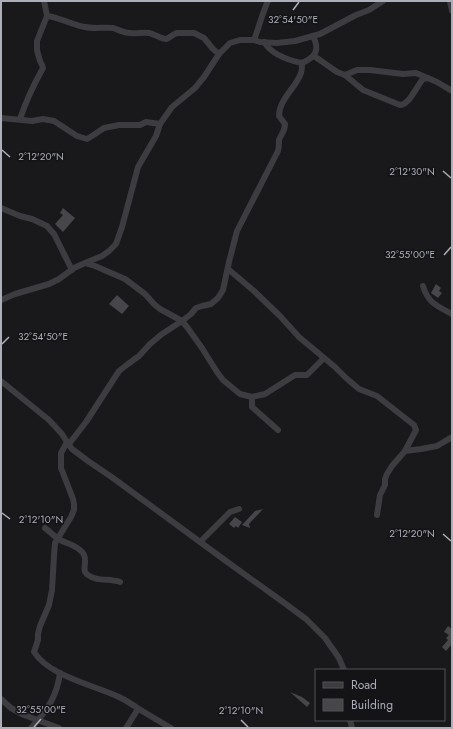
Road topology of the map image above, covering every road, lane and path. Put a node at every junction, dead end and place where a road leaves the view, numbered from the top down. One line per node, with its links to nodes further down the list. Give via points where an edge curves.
1 (44, 1): 6 (street)
2 (268, 1): 8 (street)
3 (383, 1): 7 (street)
4 (450, 1): 5 (street)
5 (452, 11)
6 (47, 16): 10 (street, via 86,28 101,27 132,34 148,33 164,39 177,33 194,33 204,38); 17 (street, via 37,40 37,50 43,68)
7 (313, 36): 9 (street, via 295,41); 11 (street, via 317,47)
8 (254, 40): 9 (street); 10 (street, via 230,43)
9 (264, 42): 12 (street, via 277,54)
10 (219, 54): 18 (street, via 204,77 172,107)
11 (314, 56): 12 (street); 13 (street)
12 (302, 63): 21 (street, via 302,72 283,100 279,111 285,128 279,139 278,151 237,231)
13 (345, 75): 14 (street, via 358,70 370,70 416,73); 14 (street, via 363,90 400,106 405,105 423,79)
14 (428, 78): 15 (street)
15 (452, 91)
16 (1, 118): 17 (street)
17 (20, 119): 18 (street, via 54,122 87,139 104,128 140,125 146,122)
18 (160, 124): 20 (street, via 138,167 116,244 102,256)
19 (1, 208): 22 (street, via 47,226 54,234)
20 (85, 263): 22 (street); 26 (street, via 125,279 160,309)
21 (228, 269): 26 (street, via 223,290 218,298 211,304 196,308); 27 (street)
22 (72, 270): 24 (street, via 49,284)
23 (423, 286): 25 (street, via 432,303)
24 (2, 297)
25 (452, 314)
26 (182, 321): 29 (street, via 223,380 240,394); 32 (street, via 162,334 119,371)
27 (324, 358): 29 (street, via 307,375 295,375 265,394); 33 (street, via 359,389 377,396 414,424 416,430)
28 (1, 381): 32 (street, via 49,420)
29 (252, 397): 30 (street, via 252,407)
30 (278, 430)
31 (452, 437): 33 (street, via 437,446)
32 (68, 443): 37 (street, via 62,454 61,468 73,499 74,510); 38 (street, via 88,462)
33 (406, 451): 35 (street, via 387,474 380,494)
34 (239, 509): 38 (street, via 230,512)
35 (377, 515)
36 (45, 528): 37 (street)
37 (58, 538): 39 (street, via 83,553 86,574 94,579); 41 (street, via 55,543 50,605 40,626 34,651 46,665)
38 (200, 542): 40 (street, via 306,620 325,638)
39 (120, 582)
40 (344, 669)
41 (60, 673): 43 (street, via 122,698); 44 (street, via 57,689)
42 (1, 699): 44 (street, via 11,708)
43 (138, 708): 47 (street); 48 (street)
44 (38, 721): 45 (street); 46 (street)
45 (31, 728)
46 (59, 728)
47 (126, 728)
48 (171, 728)

